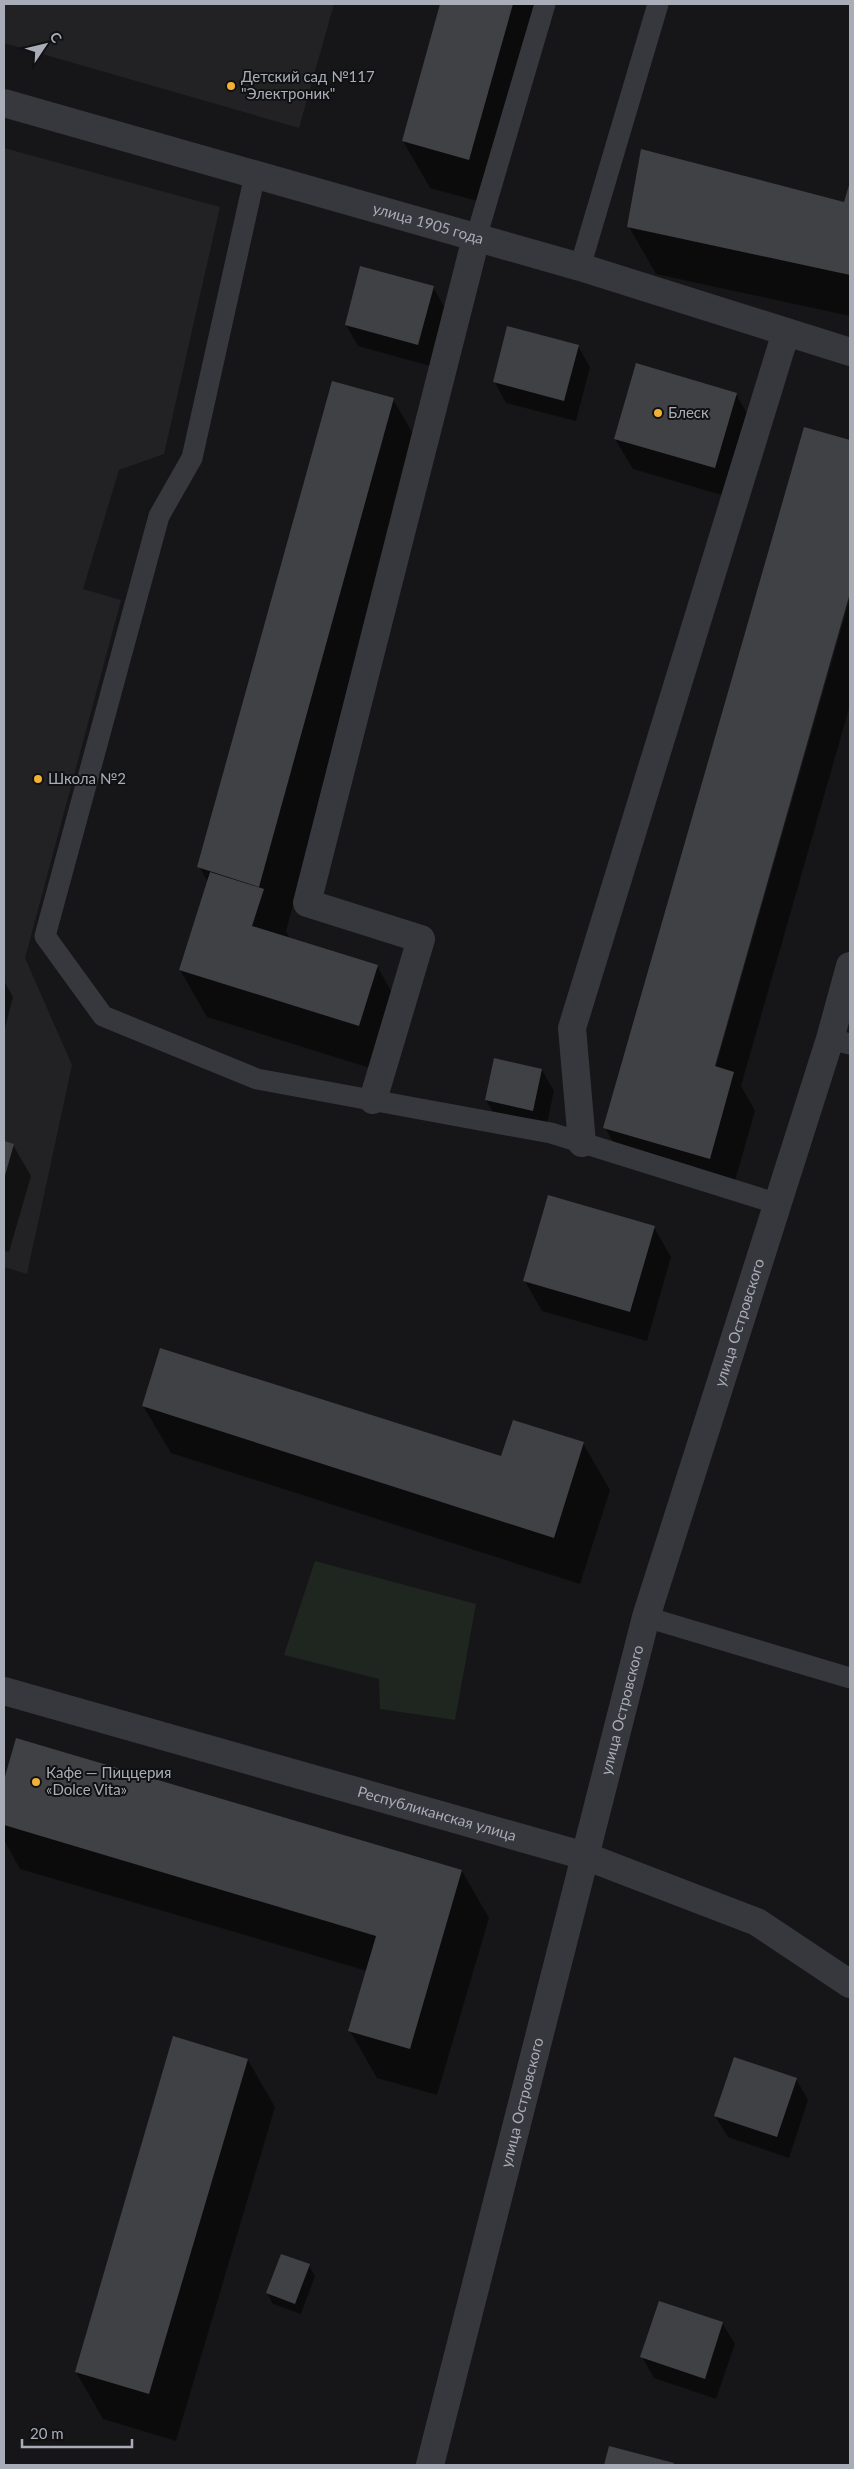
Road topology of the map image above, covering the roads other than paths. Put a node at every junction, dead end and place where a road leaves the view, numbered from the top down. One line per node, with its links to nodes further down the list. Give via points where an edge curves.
1 (545, 4): 5 (lane)
2 (658, 4): 6 (lane)
3 (4, 103): 4 (street, улица 1905 года)
4 (255, 175): 5 (street, улица 1905 года); 11 (lane, via 192,458 159,516 45,936 103,1016 257,1079)
5 (476, 238): 6 (street, улица 1905 года); 11 (street, via 307,903 421,939)
6 (580, 267): 7 (street, улица 1905 года)
7 (786, 332): 8 (street, улица 1905 года); 12 (street, via 572,1028)
8 (850, 352)
9 (850, 966): 10 (street, улица Островского)
10 (840, 1041): 13 (street, улица Островского)
11 (373, 1100): 12 (lane, via 551,1133)
12 (582, 1143): 13 (lane)
13 (778, 1204): 14 (street, улица Островского)
14 (646, 1617): 15 (lane); 17 (street, улица Островского)
15 (850, 1678)
16 (4, 1691): 17 (street, Республиканская улица)
17 (585, 1856): 18 (street, Республиканская улица, via 757,1922); 19 (street, улица Островского)
18 (850, 1984)
19 (430, 2465)

